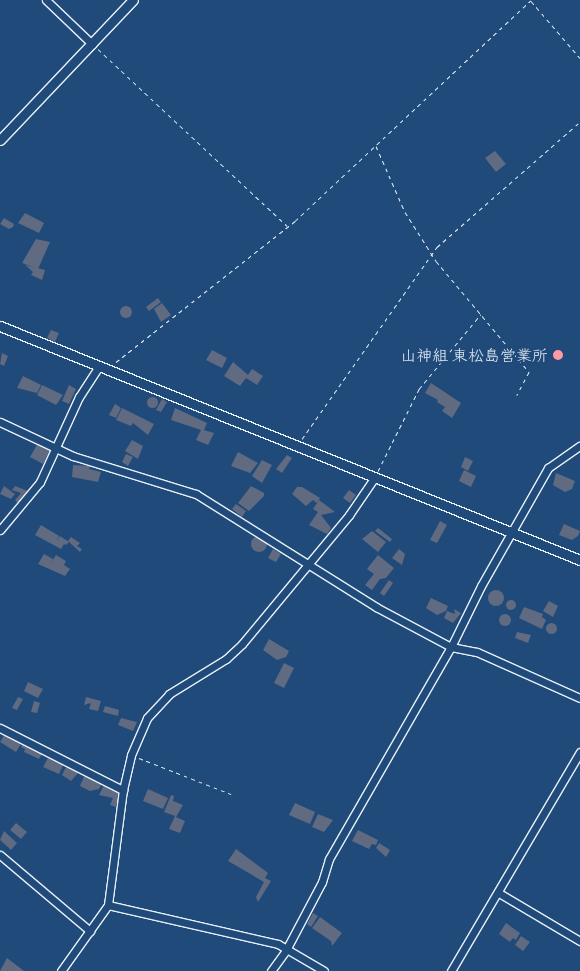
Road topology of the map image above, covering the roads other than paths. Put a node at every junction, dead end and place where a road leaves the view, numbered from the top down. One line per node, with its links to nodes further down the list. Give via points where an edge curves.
1 (46, 0): 3 (street)
2 (133, 0): 3 (street)
3 (92, 44): 4 (street)
4 (0, 140)
5 (0, 326): 6 (street)
6 (104, 367): 9 (street, via 79,397); 10 (street)
7 (0, 422): 9 (street)
8 (580, 446): 12 (street, via 548,468)
9 (57, 448): 11 (street, via 40,482); 14 (street, via 196,494)
10 (374, 477): 12 (street); 14 (street)
11 (0, 530)
12 (512, 534): 13 (street); 15 (street, via 481,586)
13 (580, 560)
14 (309, 563): 15 (street, via 376,607); 19 (street, via 235,652 157,705 139,732)
15 (451, 647): 16 (street, via 476,652); 25 (street, via 329,859 322,882)
16 (580, 698)
17 (0, 728): 19 (street)
18 (580, 752): 21 (street)
19 (124, 790): 22 (street)
20 (0, 855): 23 (street)
21 (499, 893): 24 (street); 29 (street)
22 (108, 905): 23 (street); 25 (street, via 278,944)
23 (90, 931): 26 (street)
24 (580, 941)
25 (286, 950): 27 (street); 28 (street)
26 (60, 971)
27 (271, 971)
28 (324, 971)
29 (451, 971)

